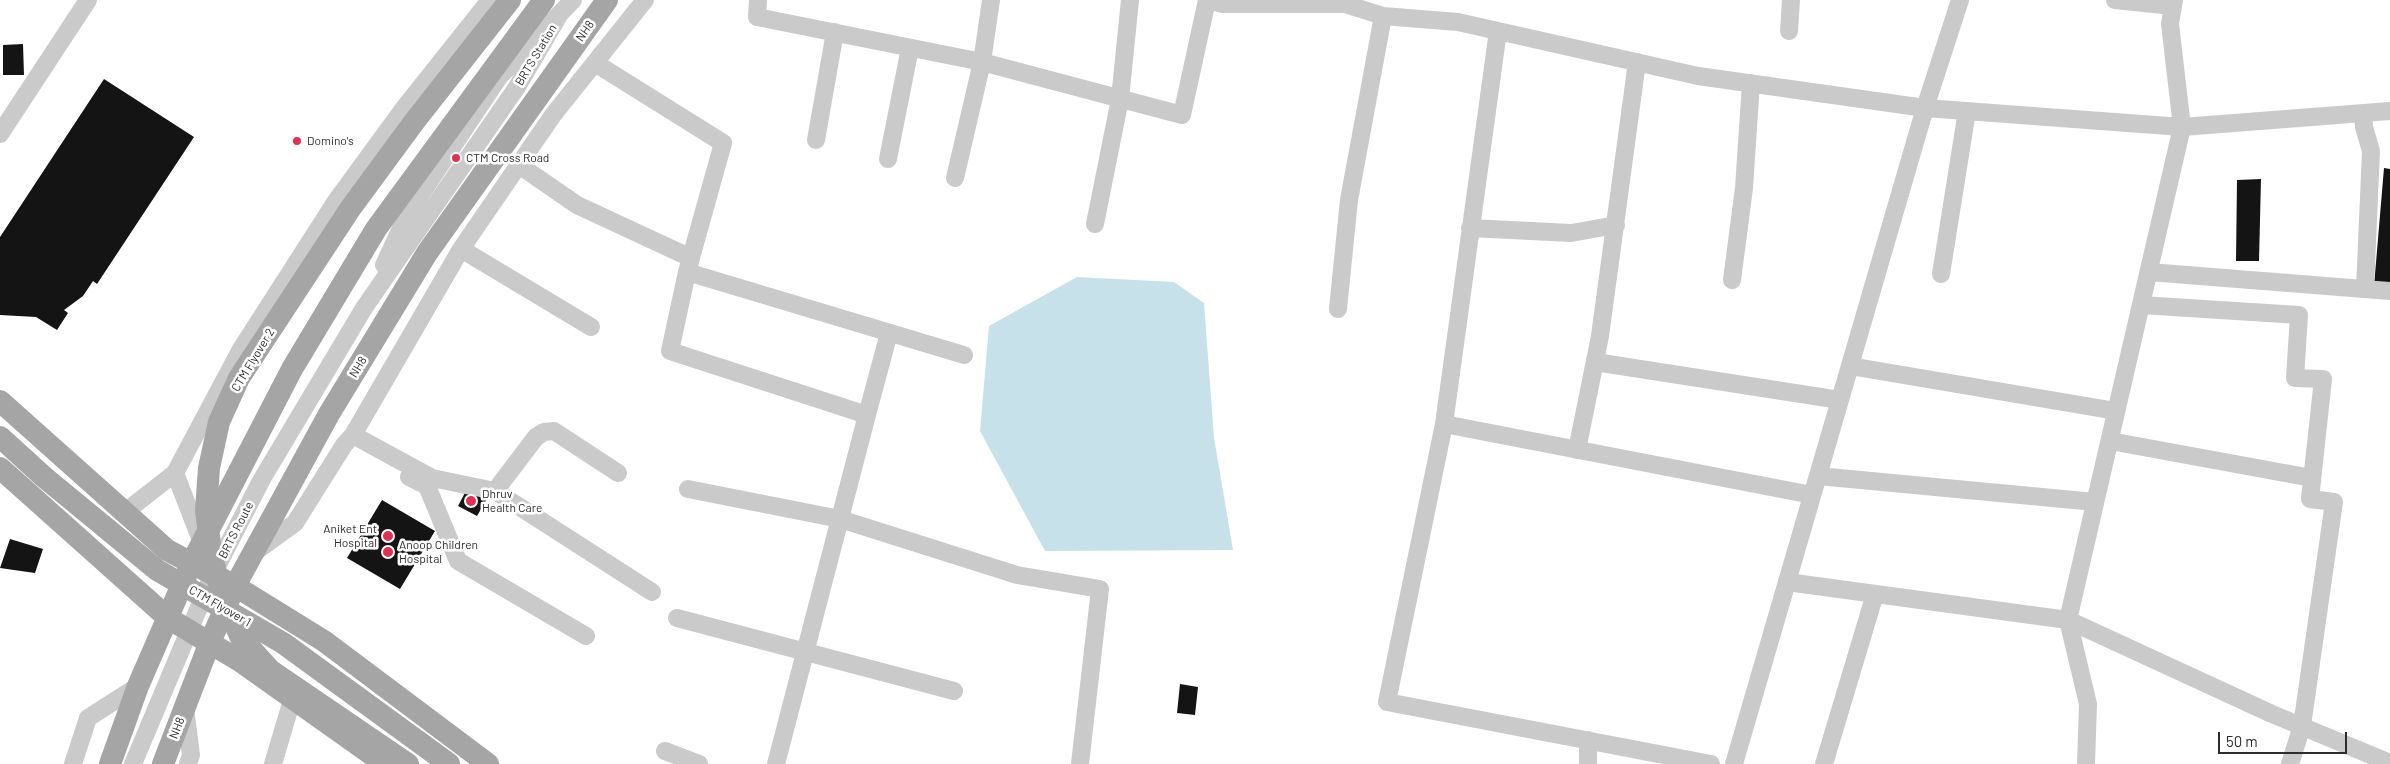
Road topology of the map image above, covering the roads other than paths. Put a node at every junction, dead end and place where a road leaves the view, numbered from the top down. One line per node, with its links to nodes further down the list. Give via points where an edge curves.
1 (88, 0): 32 (street)
2 (490, 0): 65 (street, via 404,108 336,201 241,349)
3 (510, 0): 105 (main road, CTM Flyover 2, bridge, via 350,209 239,378 219,422 209,468 206,510 211,553 221,592 241,638 270,670)
4 (544, 0): 75 (main road, via 376,229 292,369)
5 (573, 0): 48 (street, BRTS Station, via 558,18 517,87)
6 (607, 0): 76 (main road, NH8, via 427,253 329,414)
7 (758, 0): 20 (street, via 757,17)
8 (992, 0): 22 (street)
9 (1130, 0): 26 (street)
10 (1208, 0): 15 (street, via 1223,4); 26 (street, via 1182,115)
11 (1791, 0): 19 (street)
12 (1960, 0): 27 (street)
13 (2115, 0): 16 (street)
14 (641, 1): 24 (street)
15 (1333, 2): 17 (street)
16 (2174, 3): 31 (street, via 2170,24)
17 (1383, 16): 18 (street, via 1458,22); 49 (street, via 1349,200)
18 (1498, 31): 23 (street); 39 (street)
19 (1789, 31)
20 (835, 32): 21 (street); 33 (street)
21 (910, 48): 22 (street); 34 (street)
22 (982, 62): 26 (street); 36 (street)
23 (1637, 62): 25 (street, via 1698,76); 38 (street)
24 (595, 63): 35 (street, via 553,115); 41 (street, via 723,142)
25 (1751, 83): 27 (street); 44 (street, via 1744,188)
26 (1120, 99): 37 (street)
27 (1925, 108): 28 (street); 54 (street)
28 (1967, 111): 31 (street); 43 (street)
29 (2390, 111): 30 (street)
30 (2363, 114): 31 (street); 45 (street, via 2371,151)
31 (2182, 127): 42 (street)
32 (0, 134)
33 (816, 140)
34 (888, 159)
35 (519, 165): 40 (street); 41 (street, via 577,205)
36 (955, 178)
37 (1095, 224)
38 (1616, 225): 39 (street, via 1571,233); 53 (street)
39 (1470, 228): 59 (street)
40 (461, 249): 50 (street); 61 (street)
41 (689, 265): 51 (street); 58 (street, via 670,351)
42 (2149, 272): 45 (street); 47 (street)
43 (1940, 274)
44 (1732, 280)
45 (2366, 289): 46 (street)
46 (2390, 291)
47 (2141, 305): 57 (street); 68 (street, via 2299,315 2295,378 2323,379)
48 (364, 308): 78 (street, BRTS Route, via 262,479)
49 (1338, 309)
50 (591, 327)
51 (889, 333): 52 (street); 58 (street)
52 (964, 355)
53 (1595, 362): 55 (street); 63 (street)
54 (1850, 366): 55 (street); 57 (street)
55 (1840, 400): 67 (street)
56 (0, 401): 73 (main road)
57 (2116, 411): 62 (street)
58 (868, 415): 74 (street)
59 (1444, 424): 63 (street); 95 (street, via 1387,702)
60 (0, 437): 106 (main road, CTM Flyover 1, bridge, via 157,570 283,643)
61 (349, 440): 70 (street, via 432,478); 76 (street, via 296,523); 87 (street, via 426,486 458,561)
62 (2110, 441): 68 (street); 72 (street)
63 (1577, 450): 71 (street)
64 (0, 468): 83 (main road)
65 (175, 472): 73 (street); 75 (street)
66 (618, 473): 70 (street, via 554,431 544,432 529,445)
67 (1818, 476): 71 (street); 72 (street)
68 (2312, 478): 94 (street, via 2310,499 2334,502)
69 (688, 489): 74 (street)
70 (495, 490): 81 (street)
71 (1812, 495): 79 (street)
72 (2095, 502): 85 (street)
73 (125, 512): 77 (main road, via 167,550)
74 (840, 519): 89 (street); 110 (street, via 1017,575 1100,589)
75 (202, 543): 77 (main road)
76 (251, 555): 80 (main road, NH8)
77 (192, 564): 78 (main road); 83 (main road)
78 (213, 574): 80 (main road); 86 (street, BRTS Route)
79 (1786, 582): 82 (street); 113 (street)
80 (235, 586): 88 (main road, NH8); 107 (main road, via 324,641)
81 (652, 592)
82 (1875, 594): 85 (street); 114 (street)
83 (168, 618): 86 (main road); 90 (main road)
84 (677, 618): 89 (street)
85 (2068, 620): 94 (street); 115 (street, via 2088,704)
86 (189, 630): 88 (main road); 100 (street, BRTS Route)
87 (586, 636)
88 (210, 642): 92 (main road); 93 (main road, NH8)
89 (805, 652): 91 (street); 109 (street)
90 (138, 686): 98 (street, via 88,718); 99 (main road)
91 (954, 691)
92 (292, 700): 103 (street); 104 (main road)
93 (185, 707): 101 (main road, NH8); 102 (street, via 191,755)
94 (2302, 726): 97 (street); 116 (street)
95 (1588, 740): 111 (street); 112 (street)
96 (665, 751): 108 (street)
97 (2390, 763)
98 (73, 764)
99 (110, 764)
100 (133, 764)
101 (163, 764)
102 (188, 764)
103 (273, 764)
104 (384, 764)
105 (408, 764)
106 (449, 764)
107 (488, 764)
108 (699, 764)
109 (776, 764)
110 (1080, 764)
111 (1588, 764)
112 (1711, 764)
113 (1734, 764)
114 (1824, 764)
115 (2086, 764)
116 (2290, 764)

